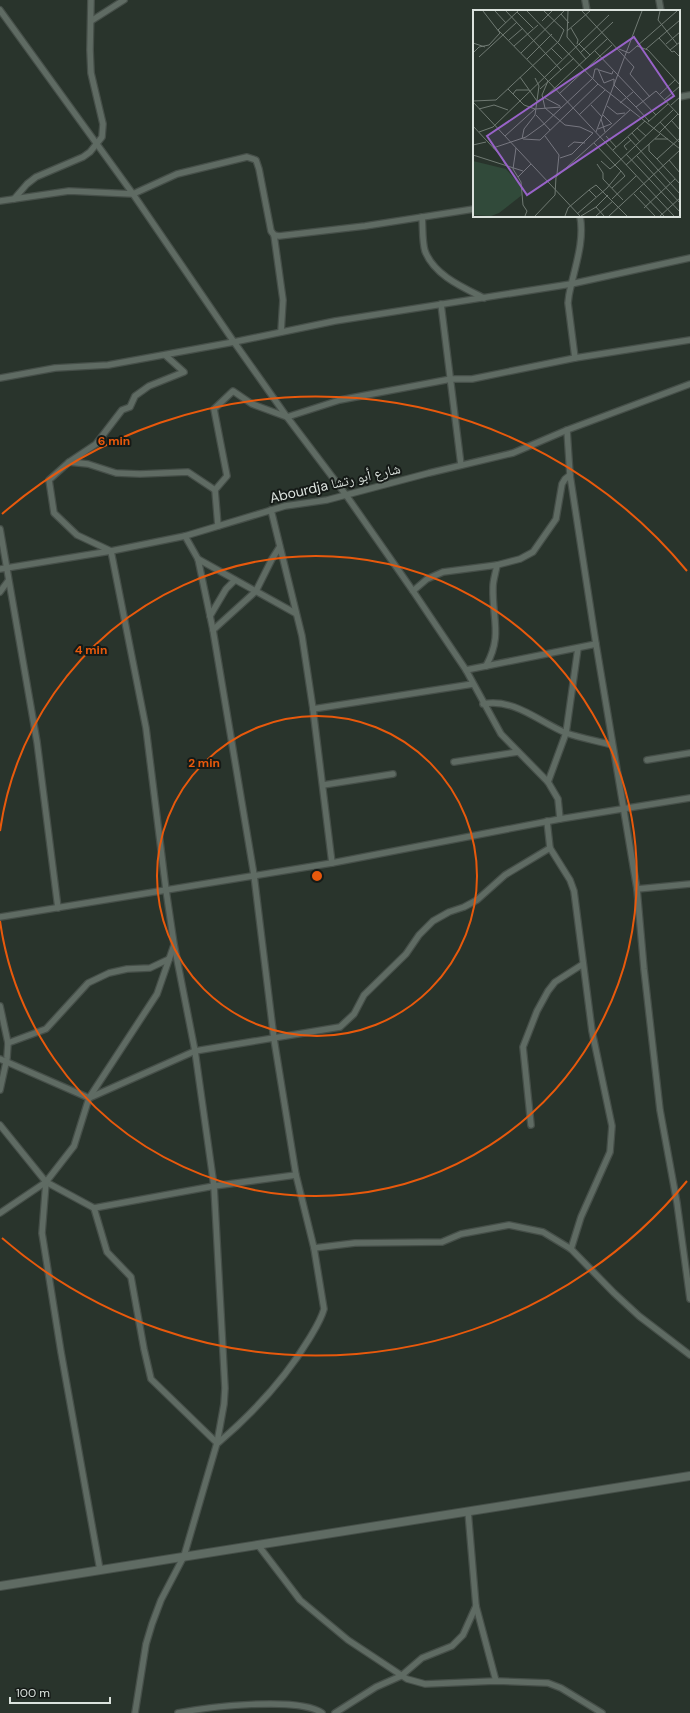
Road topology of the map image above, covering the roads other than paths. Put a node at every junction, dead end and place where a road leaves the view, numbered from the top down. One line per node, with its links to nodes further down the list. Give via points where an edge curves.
1 (91, 0): 8 (street)
2 (124, 0): 8 (street)
3 (585, 0): 6 (street)
4 (660, 0): 7 (street)
5 (0, 10): 11 (street)
6 (587, 10)
7 (661, 10)
8 (91, 21): 11 (street, via 91,73 103,124 102,137)
9 (690, 95): 10 (street)
10 (680, 97)
11 (97, 144): 12 (street); 13 (street, via 83,157 36,177)
12 (133, 194): 13 (street, via 69,191); 18 (street, via 177,174 247,157 256,160); 25 (street)
13 (14, 199): 14 (street)
14 (0, 201)
15 (473, 209): 16 (street)
16 (422, 217): 18 (street); 21 (street, via 425,251 439,273)
17 (580, 217): 20 (street, via 581,238)
18 (274, 235): 23 (street, via 283,300)
19 (690, 258): 20 (street)
20 (571, 284): 21 (street); 27 (street, via 568,303)
21 (484, 298): 22 (street)
22 (441, 304): 23 (street); 29 (street)
23 (281, 332): 25 (street)
24 (690, 340): 27 (street)
25 (234, 342): 26 (street); 31 (street)
26 (165, 355): 28 (street, via 108,365 55,368); 33 (street, via 184,372 149,386 135,396 130,407 122,410 96,444)
27 (575, 358): 29 (street, via 472,379)
28 (0, 378)
29 (451, 379): 31 (street, via 340,400); 34 (street)
30 (690, 384): 32 (street, Abourdja شارع أبو رتشا)
31 (287, 417): 36 (street, via 252,404 233,390 214,409 227,476); 37 (street)
32 (567, 430): 34 (street, Abourdja شارع أبو رتشا, via 514,453); 35 (street)
33 (69, 462): 36 (street, via 88,464 116,473 188,472); 43 (street, via 49,480 54,513 76,535)
34 (461, 465): 37 (street, Abourdja شارع أبو رتشا)
35 (570, 475): 46 (street, via 562,484 556,519 533,552 520,559); 56 (street)
36 (215, 490): 39 (street)
37 (346, 496): 38 (street, Abourdja شارع أبو رتشا); 51 (street)
38 (271, 510): 39 (street, Abourdja شارع أبو رتشا); 42 (street)
39 (218, 526): 41 (street, Abourdja شارع أبو رتشا)
40 (0, 530): 47 (street)
41 (185, 536): 43 (street, Abourdja شارع أبو رتشا); 44 (street)
42 (279, 548): 50 (street); 53 (street)
43 (111, 551): 47 (street, Abourdja شارع أبو رتشا); 81 (street, via 146,728)
44 (198, 559): 48 (street); 54 (street)
45 (0, 563): 47 (street)
46 (497, 565): 51 (street, via 443,572 427,579); 58 (street, via 493,585 496,642)
47 (3, 568): 49 (street)
48 (235, 580): 50 (street); 54 (street, via 226,589)
49 (8, 581): 52 (street); 82 (street, via 37,742)
50 (256, 591): 53 (street); 55 (street)
51 (413, 591): 59 (street)
52 (0, 592)
53 (295, 613): 62 (street, via 302,636)
54 (210, 616): 55 (street)
55 (213, 630): 78 (street)
56 (596, 644): 57 (street); 64 (street)
57 (578, 648): 58 (street); 63 (street)
58 (486, 666): 59 (street)
59 (466, 670): 60 (street)
60 (473, 684): 61 (street); 62 (street)
61 (484, 704): 63 (street, via 498,702 517,708); 65 (street, via 501,734)
62 (313, 709): 71 (street)
63 (566, 733): 64 (street); 70 (street)
64 (612, 745): 73 (street)
65 (518, 752): 68 (street); 70 (street)
66 (690, 753): 67 (street)
67 (647, 760)
68 (454, 762)
69 (393, 774): 71 (street)
70 (548, 782): 74 (street, via 558,799)
71 (323, 785): 77 (street)
72 (690, 798): 73 (street)
73 (624, 809): 74 (street); 80 (street)
74 (560, 819): 75 (street)
75 (547, 821): 76 (street); 77 (street)
76 (550, 848): 86 (street, via 574,891); 88 (street, via 505,875 477,900 433,921 406,954 364,995 354,1014 340,1027)
77 (332, 863): 78 (street)
78 (254, 875): 81 (street); 88 (street)
79 (690, 884): 80 (street)
80 (637, 889): 104 (street, via 660,1110 677,1203)
81 (166, 890): 82 (street); 84 (street)
82 (58, 908): 83 (street)
83 (0, 917)
84 (174, 944): 85 (street); 90 (street)
85 (169, 960): 89 (street, via 150,968 109,973 88,983 46,1029); 94 (street, via 157,994)
86 (583, 964): 96 (street, via 555,982 548,991 523,1046); 103 (street, via 592,1031 612,1126 610,1152 581,1217)
87 (0, 1006): 89 (street)
88 (274, 1039): 90 (street); 97 (street)
89 (8, 1043): 92 (street)
90 (195, 1051): 94 (street); 99 (street)
91 (0, 1059): 92 (street)
92 (6, 1062): 93 (street); 94 (street)
93 (0, 1090)
94 (90, 1098): 98 (street, via 74,1146)
95 (0, 1125): 98 (street)
96 (531, 1125)
97 (296, 1175): 99 (street); 102 (street)
98 (46, 1182): 100 (street); 101 (street); 111 (street, via 42,1233)
99 (214, 1186): 100 (street); 106 (street, via 225,1388)
100 (94, 1208): 106 (street, via 108,1252 131,1277 151,1379)
101 (0, 1213)
102 (314, 1248): 103 (street, via 355,1242 442,1242 461,1234 509,1225 543,1232); 106 (street, via 324,1309 321,1318 294,1364 239,1425)
103 (571, 1249): 105 (street, via 639,1316)
104 (690, 1299)
105 (690, 1354)
106 (218, 1444): 110 (street)
107 (690, 1476): 108 (street)
108 (468, 1511): 109 (street); 113 (street)
109 (258, 1545): 110 (street); 114 (street, via 300,1600 348,1640)
110 (184, 1556): 111 (street); 116 (street, via 161,1600 152,1624 146,1644)
111 (100, 1570): 112 (street)
112 (0, 1586)
113 (476, 1606): 114 (street, via 466,1630 456,1643 448,1649 422,1658); 115 (street)
114 (401, 1676): 115 (street, via 424,1684); 119 (street, via 376,1687)
115 (496, 1681): 120 (street, via 553,1684)
116 (135, 1713)
117 (178, 1713): 118 (street, via 234,1705 264,1704 311,1707)
118 (322, 1713)
119 (336, 1713)
120 (602, 1713)

